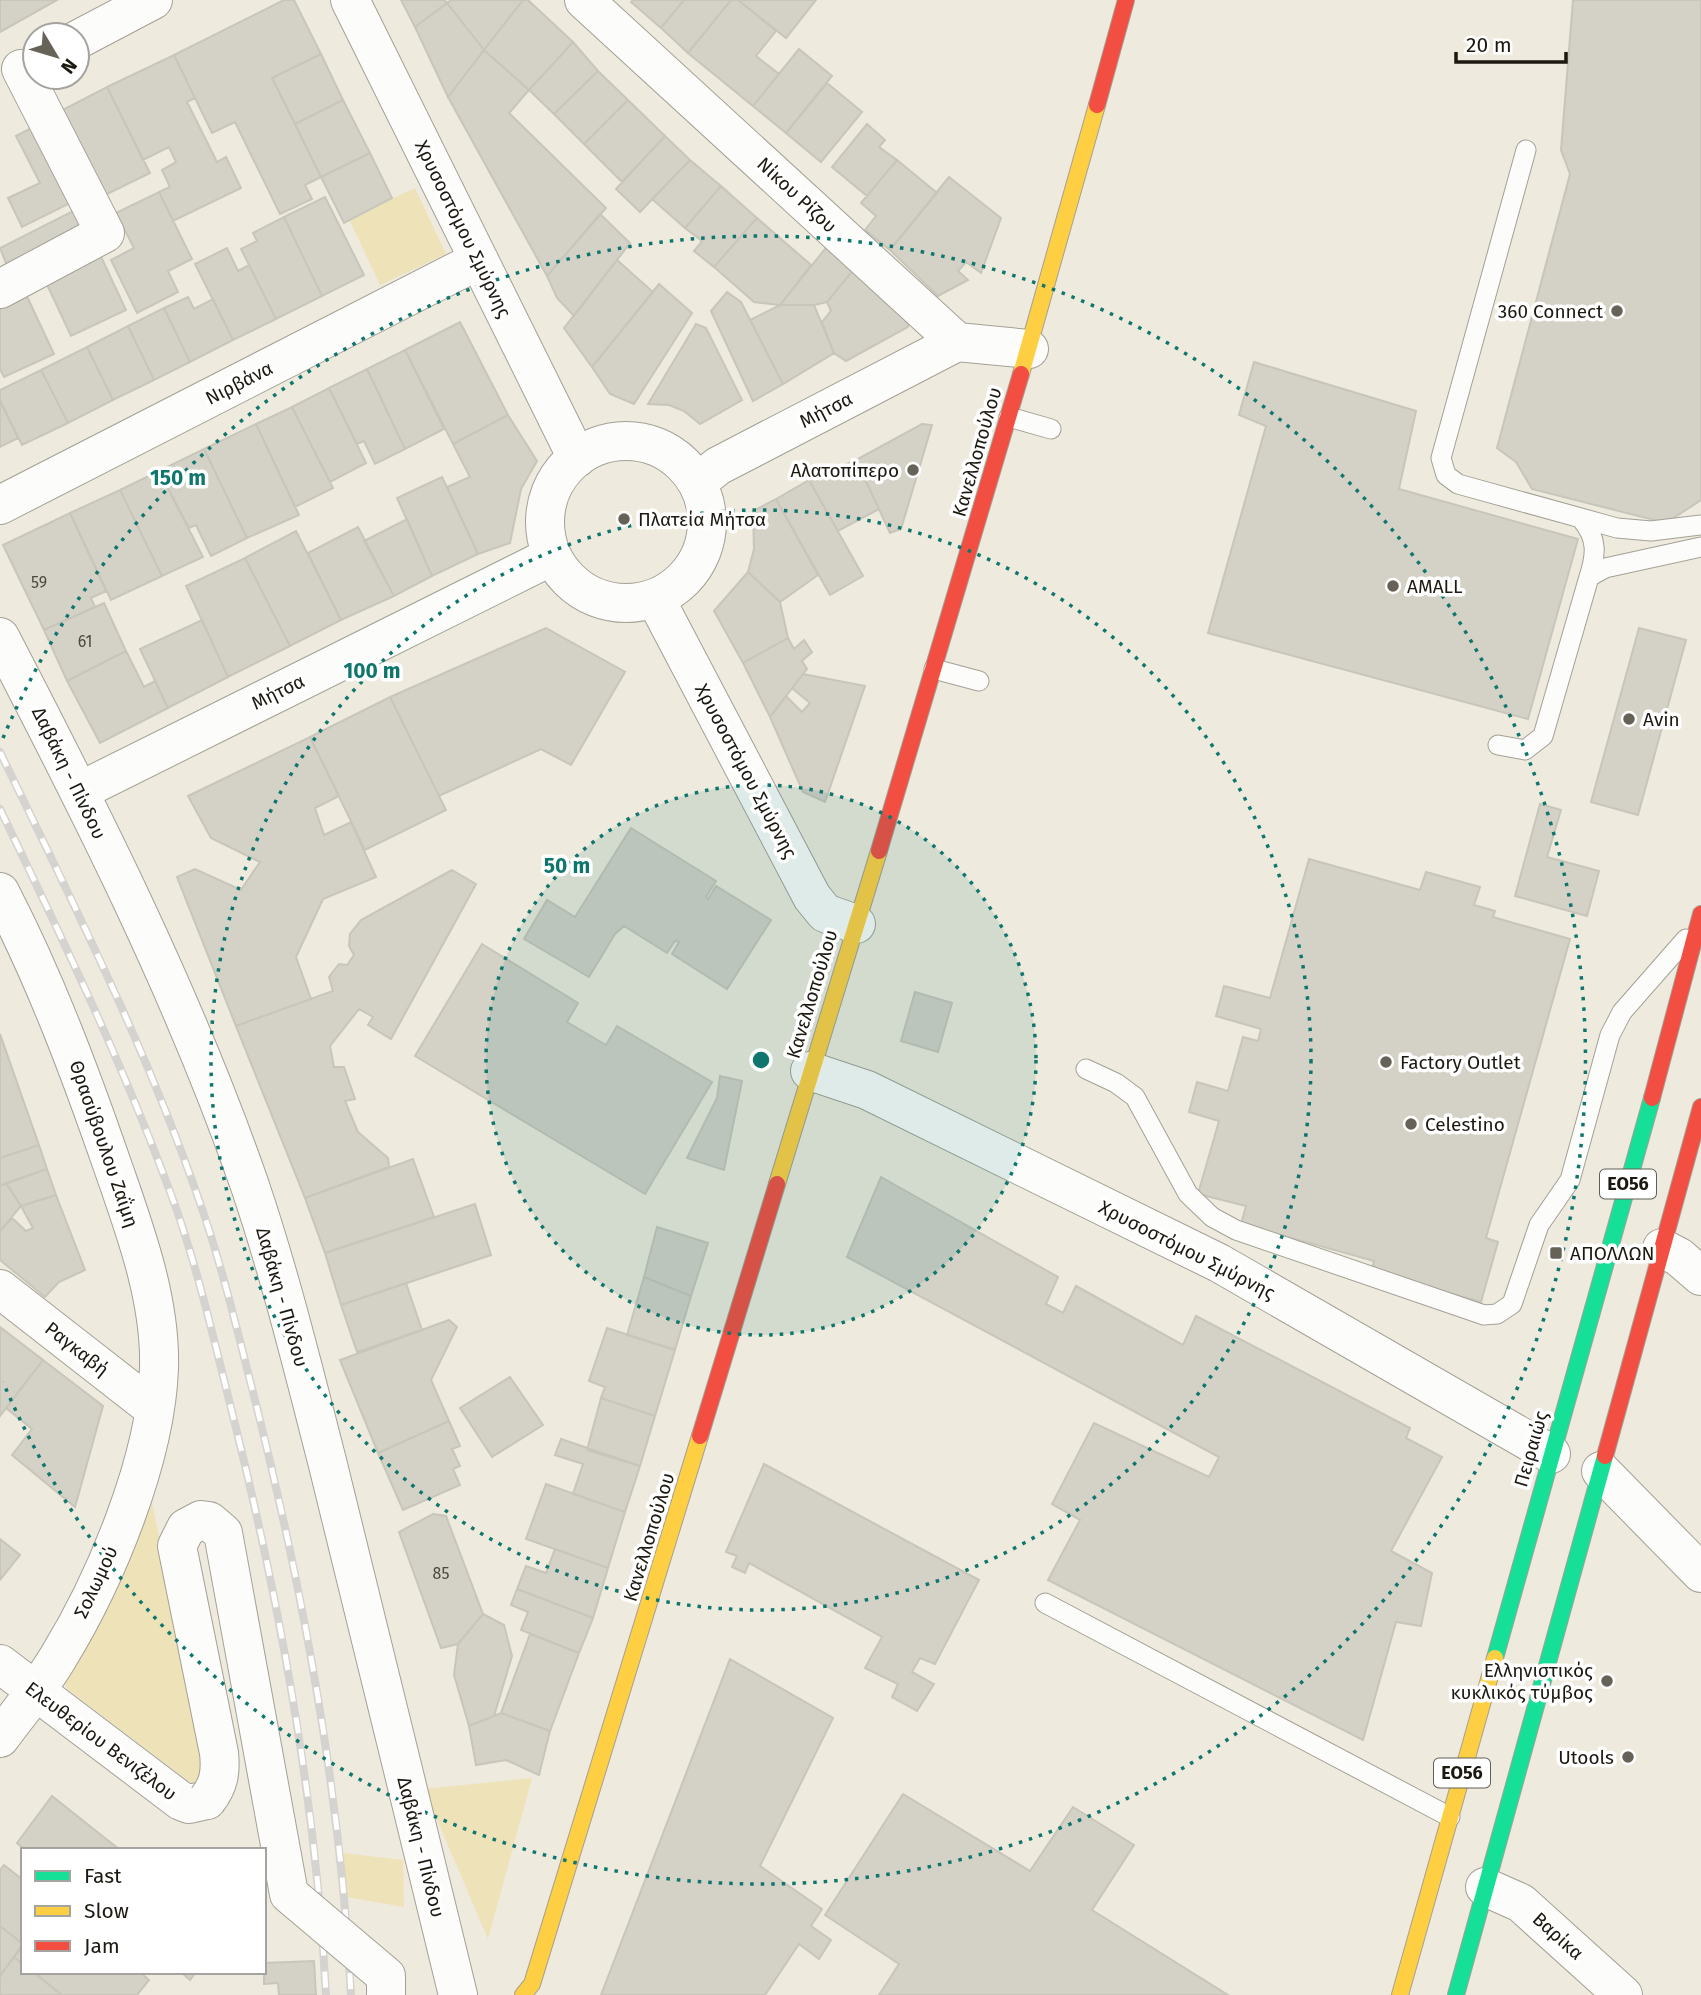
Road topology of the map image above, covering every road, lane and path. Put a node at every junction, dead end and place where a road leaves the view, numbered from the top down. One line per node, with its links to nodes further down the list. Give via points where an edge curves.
1 (153, 0): 5 (street)
2 (350, 0): 8 (street, Χρυσοστόμου Σμύρνης)
3 (584, 0): 10 (street, Νίκου Ρίζου)
4 (1126, 0): 11 (street, Κανελλοπούλου)
5 (91, 33)
6 (19, 71): 9 (street, via 105,233)
7 (1526, 150): 17 (lane, via 1441,458 1443,469 1458,484)
8 (479, 260): 14 (street, Χρυσοστόμου Σμύρνης); 16 (street, Νιρβάνα)
9 (0, 289)
10 (957, 342): 11 (street); 15 (street, Μήτσα, via 718,466)
11 (1029, 349): 12 (street, Κανελλοπούλου)
12 (1009, 417): 13 (lane); 24 (street, Κανελλοπούλου)
13 (1051, 429)
14 (577, 458): 15 (street, via 605,443 648,443 677,458); 20 (street, via 559,476 548,499 546,532)
15 (698, 482): 22 (street, via 708,520 702,549 688,575)
16 (0, 505)
17 (1582, 520): 18 (lane, via 1633,531); 21 (lane, via 1595,545)
18 (1701, 525)
19 (1701, 547): 21 (lane, via 1605,568)
20 (552, 556): 22 (street, via 572,583 601,599 634,603); 27 (street, Μήτσα)
21 (1589, 577): 26 (lane, via 1543,736 1525,750)
22 (655, 598): 30 (street, Χρυσοστόμου Σμύρνης, via 812,897 825,913)
23 (0, 637): 27 (street, Δαβάκη - Πίνδου)
24 (934, 668): 25 (lane); 30 (street, Κανελλοπούλου)
25 (979, 681)
26 (1498, 745)
27 (80, 791): 50 (street, Δαβάκη - Πίνδου, via 225,1116 281,1285)
28 (0, 892): 32 (street, Θρασύβουλου Ζαΐμη)
29 (1700, 919): 33 (lane, via 1622,1012 1610,1035 1570,1181 1539,1225 1512,1304 1497,1314 1484,1315 1236,1230 1212,1217 1188,1194 1135,1097); 40 (street, Πειραιώς / ΕΟ56)
30 (856, 924): 34 (street, Κανελλοπούλου)
31 (0, 930): 32 (street)
32 (33, 956): 39 (street, Θρασύβουλου Ζαΐμη, via 69,1041 149,1286 159,1366)
33 (1086, 1069)
34 (810, 1071): 40 (street, Χρυσοστόμου Σμύρνης, via 867,1090 1219,1263); 51 (street, Κανελλοπούλου, via 552,1919 531,1986)
35 (1701, 1107): 36 (street, ΕΟ56)
36 (1662, 1248): 37 (street); 41 (street, ΕΟ56)
37 (1701, 1276)
38 (0, 1289): 39 (street, Ραγκαβή)
39 (154, 1409): 45 (street, Σολωμού, via 115,1541 71,1635)
40 (1551, 1454): 47 (street, Πειραιώς / ΕΟ56)
41 (1601, 1471): 42 (street); 48 (street, ΕΟ56)
42 (1701, 1573)
43 (1045, 1603): 47 (lane)
44 (0, 1664): 45 (street, Ελευθερίου Βενιζέλου)
45 (34, 1691): 46 (street, Σολωμού); 49 (street, Ελευθερίου Βενιζέλου, bridge, via 181,1801 208,1800 221,1773 219,1754 177,1545 186,1528 209,1521 223,1534 289,1894 386,1976)
46 (0, 1738)
47 (1450, 1817): 52 (street, Πειραιώς / ΕΟ56)
48 (1485, 1887): 53 (street, ΕΟ56); 54 (street, Βαρίκα, via 1521,1902)
49 (386, 1995)
50 (458, 1995)
51 (523, 1995)
52 (1400, 1995)
53 (1456, 1995)
54 (1623, 1995)

